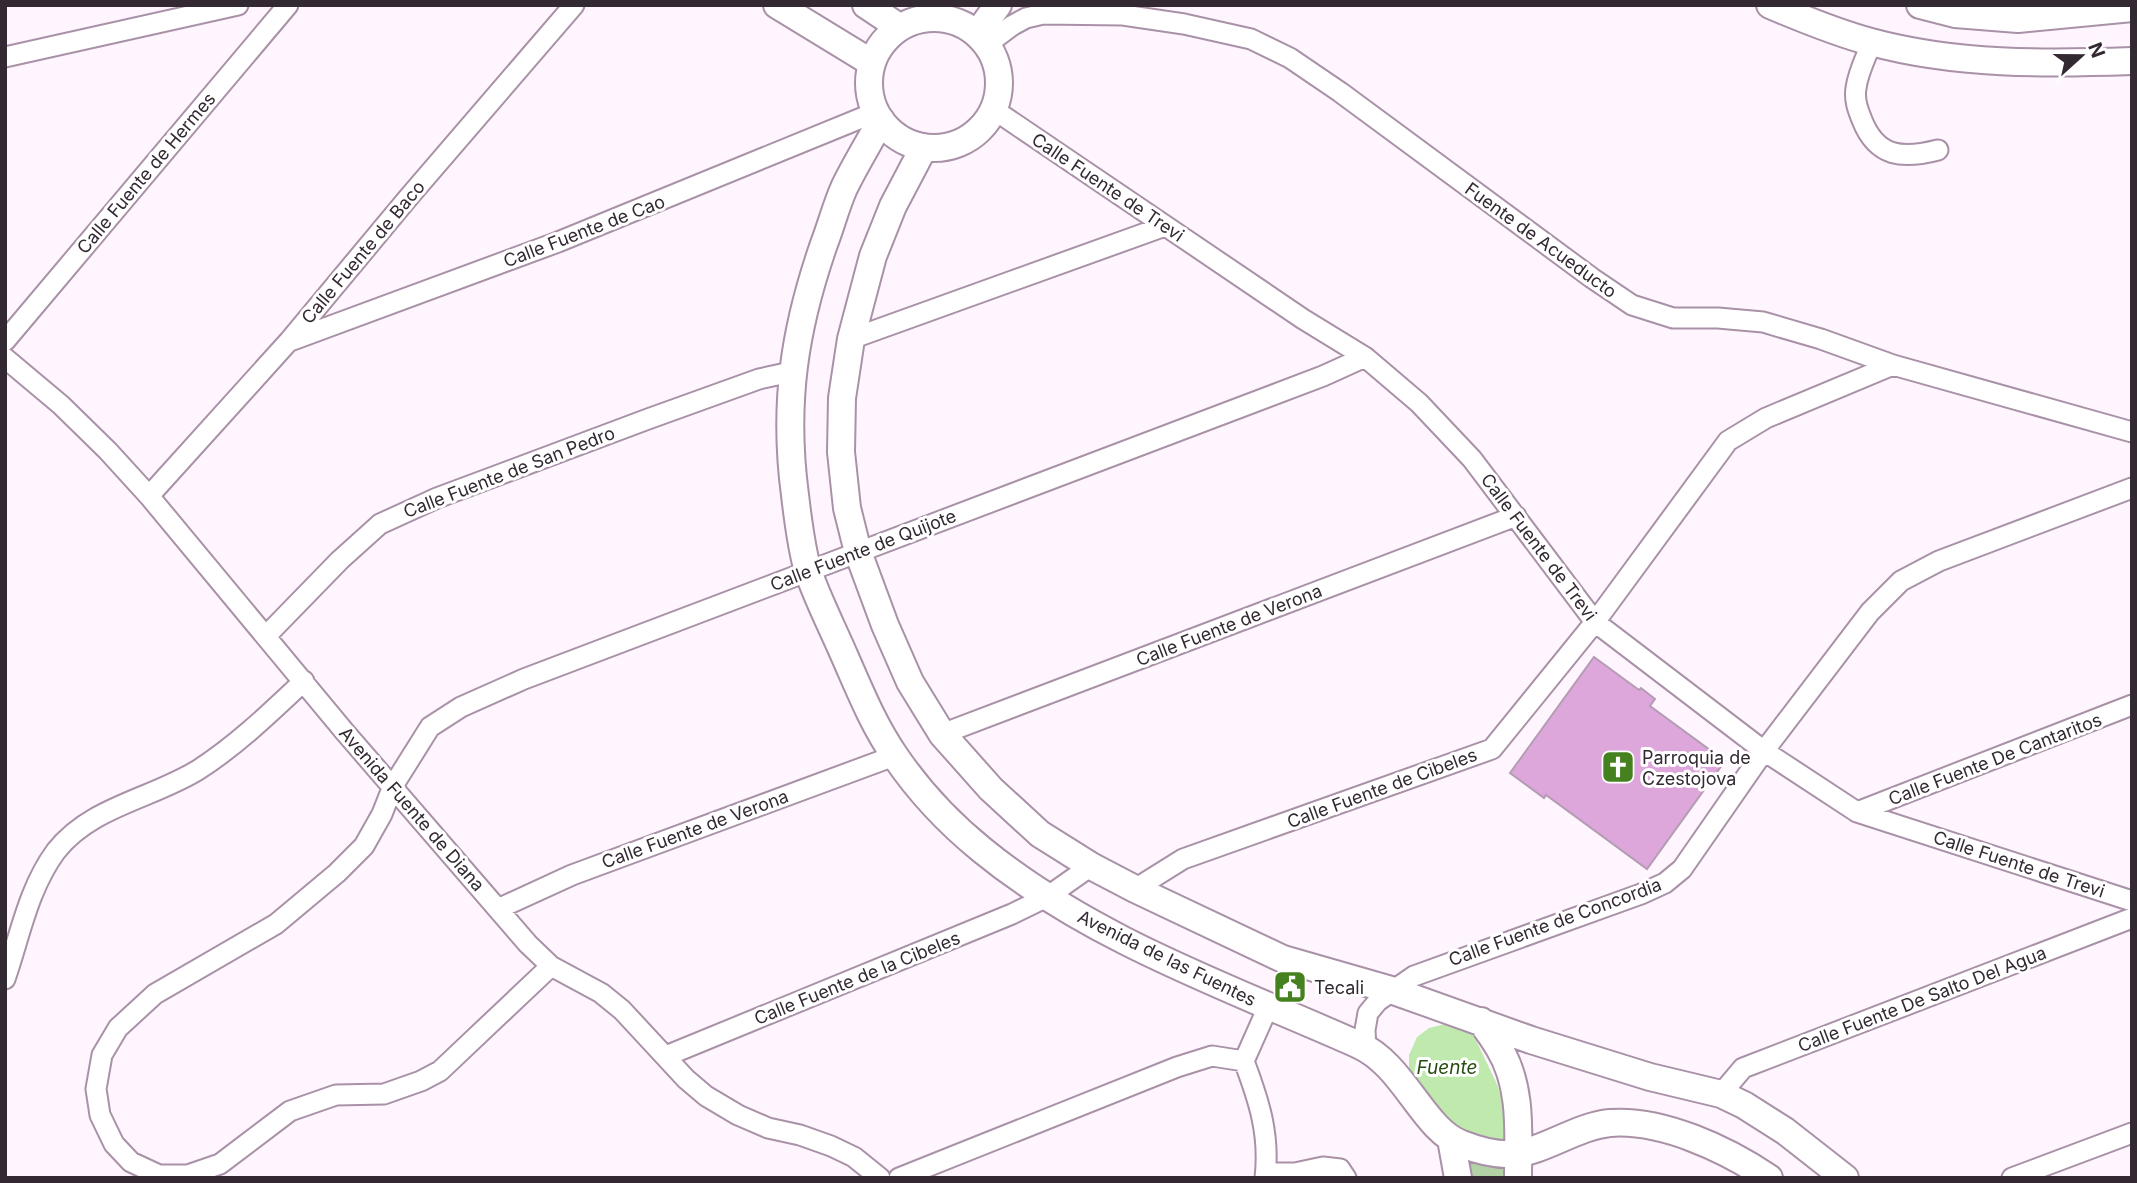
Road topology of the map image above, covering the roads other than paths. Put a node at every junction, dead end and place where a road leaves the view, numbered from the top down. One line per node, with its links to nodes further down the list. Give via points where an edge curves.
1 (238, 5): 16 (street)
2 (288, 5): 25 (street, Calle Fuente de Hermes)
3 (574, 5): 26 (street, Calle Fuente de Baco)
4 (777, 5): 18 (main road)
5 (866, 5): 12 (main road)
6 (998, 5): 14 (main road)
7 (1837, 5): 13 (main road)
8 (1920, 5): 10 (main road, via 1955,14 2018,19)
9 (1772, 6): 13 (main road)
10 (2132, 8)
11 (949, 12): 12 (main road); 14 (main road)
12 (899, 27): 18 (main road, via 882,43)
13 (1847, 34): 15 (main road)
14 (982, 40): 19 (main road, via 998,76); 29 (street, Fuente de Acueducto, via 1043,14 1123,15 1251,39 1290,58 1340,92 1632,305 1673,318 1763,322)
15 (1872, 42): 17 (main road, via 2008,62); 22 (street, via 1855,90 1864,124 1881,147 1892,153)
16 (5, 57)
17 (2132, 61)
18 (872, 63): 20 (main road, via 870,96)
19 (993, 109): 21 (main road, via 972,136 949,146); 23 (street, Calle Fuente de Trevi)
20 (878, 116): 21 (main road, via 892,133); 26 (street, Calle Fuente de Cao, via 558,242); 30 (main road, Avenida de las Fuentes, via 819,259)
21 (923, 147): 24 (main road, via 873,256)
22 (1938, 150)
23 (1165, 226): 24 (street); 27 (street, Calle Fuente de Trevi)
24 (851, 339): 35 (main road, via 842,398 841,452)
25 (5, 341)
26 (289, 341): 33 (street, Calle Fuente de Baco)
27 (1365, 357): 34 (street, Calle Fuente de Trevi, via 1419,403 1472,459); 35 (street, Calle Fuente de Quijote)
28 (5, 358): 33 (street, Avenida Fuente de Diana, via 61,405)
29 (1893, 365): 31 (street, Fuente de Acueducto); 37 (street, Calle Fuente de Cibeles, via 1766,418 1728,441)
30 (791, 372): 36 (main road, Avenida de las Fuentes, via 791,465); 38 (street, Calle Fuente de San Pedro, via 622,428 380,524)
31 (2132, 432)
32 (2132, 488): 42 (street, Calle Fuente de Concordia, via 1939,561 1901,581 1870,612)
33 (149, 496): 38 (street, Avenida Fuente de Diana)
34 (1516, 516): 37 (street, Calle Fuente de Trevi); 41 (street, Calle Fuente de Verona)
35 (858, 552): 36 (street, Calle Fuente de Quijote); 41 (main road, via 910,682)
36 (808, 570): 43 (main road, Avenida de las Fuentes, via 861,695); 44 (street, Calle Fuente de Quijote, via 461,707 430,727)
37 (1595, 622): 42 (street, Calle Fuente de Trevi); 47 (street, Calle Fuente de Cibeles, via 1492,749 1183,859)
38 (266, 636): 39 (street, Avenida Fuente de Diana)
39 (304, 681): 44 (street, Avenida Fuente de Diana); 53 (street, via 197,771 80,827 56,852 30,896)
40 (2132, 705): 45 (street, Calle Fuente De Cantaritos)
41 (942, 734): 46 (main road, via 1040,834)
42 (1764, 751): 45 (street, Calle Fuente de Trevi); 54 (street, Calle Fuente de Concordia, via 1682,869 1665,883 1430,969)
43 (894, 756): 48 (main road, Avenida de las Fuentes, via 928,798 980,849); 50 (street, Calle Fuente de Verona, via 572,875)
44 (393, 786): 50 (street, Avenida Fuente de Diana); 52 (street, Calle Fuente de Quijote, via 364,845 337,873 276,924 155,994 118,1028 102,1055 96,1089 100,1115 114,1144 131,1162 159,1175 188,1175 220,1164 290,1111 336,1095 384,1094 440,1071)
45 (1857, 812): 49 (street, Calle Fuente de Trevi)
46 (1091, 866): 47 (main road); 48 (street, Calle Fuente de la Cibeles)
47 (1135, 889): 54 (main road, via 1283,959)
48 (1047, 897): 55 (main road, Avenida de las Fuentes, via 1108,933); 58 (street, Calle Fuente de la Cibeles)
49 (2132, 901)
50 (498, 909): 52 (street, Avenida Fuente de Diana)
51 (2132, 918): 60 (street, Calle Fuente De Salto Del Agua, via 1743,1068)
52 (551, 966): 58 (street, Avenida Fuente de Diana, via 601,993)
53 (5, 979)
54 (1391, 990): 56 (main road); 57 (street, Calle Fuente de Concordia, via 1368,1013)
55 (1268, 1007): 57 (main road, Avenida de las Fuentes); 59 (street)
56 (1480, 1021): 60 (main road, via 1650,1077); 63 (main road, via 1501,1050 1512,1077)
57 (1366, 1048): 62 (main road, Avenida de las Fuentes, via 1403,1082)
58 (666, 1056): 65 (street, Avenida Fuente de Diana, via 705,1096 738,1115 831,1146)
59 (1244, 1061): 64 (street, via 1261,1106); 66 (street, via 1212,1056 1177,1066)
60 (1721, 1094): 70 (main road, via 1785,1131)
61 (2132, 1133): 71 (street)
62 (1451, 1139): 63 (main road, Avenida de las Fuentes); 68 (main road)
63 (1518, 1166): 69 (main road, Avenida de las Fuentes, via 1584,1129 1608,1123 1653,1125 1692,1138)
64 (1266, 1175): 67 (street, via 1323,1167 1340,1169)
65 (880, 1178)
66 (899, 1178)
67 (1346, 1178)
68 (1458, 1178)
69 (1769, 1178)
70 (1845, 1178)
71 (2012, 1178)

